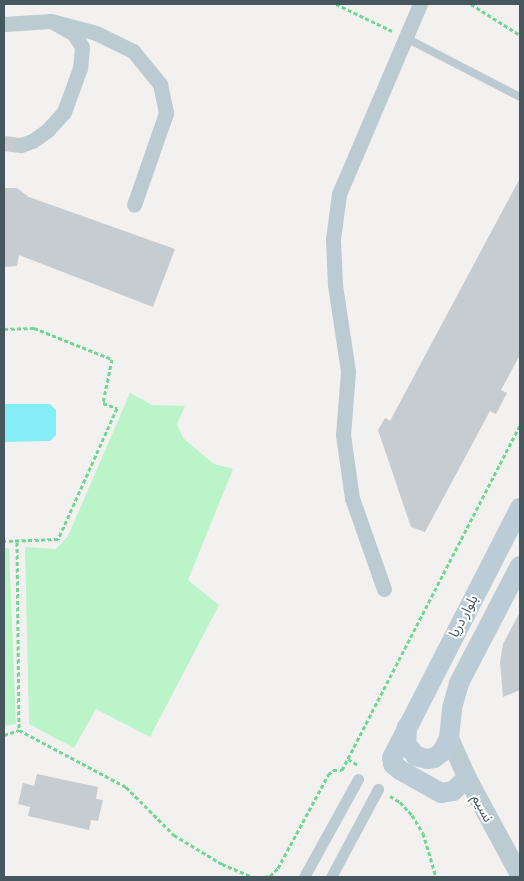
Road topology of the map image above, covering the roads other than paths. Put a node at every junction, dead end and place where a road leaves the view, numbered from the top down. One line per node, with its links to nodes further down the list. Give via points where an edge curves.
1 (420, 4): 4 (street)
2 (51, 21): 3 (street); 6 (street, via 74,34 82,47 80,68 64,112 48,130); 7 (street, via 96,33 133,51 160,84 166,114)
3 (4, 24)
4 (404, 37): 5 (lane); 10 (street, via 340,194 333,239 335,285 348,371 343,435 352,498)
5 (520, 97)
6 (21, 145)
7 (134, 205)
8 (520, 508): 11 (main road, بلوار دریا)
9 (520, 566): 12 (main road, بلوار دریا, via 459,683)
10 (384, 589)
11 (408, 725): 12 (main road, via 406,744 416,756 434,758 442,752); 13 (main road, بلوار دریا, via 392,758 393,764 442,793 453,791)
12 (449, 738): 13 (street, نسیم)
13 (467, 778): 16 (street, نسیم)
14 (358, 779): 17 (street)
15 (378, 789): 18 (street)
16 (520, 876)
17 (304, 877)
18 (331, 877)

